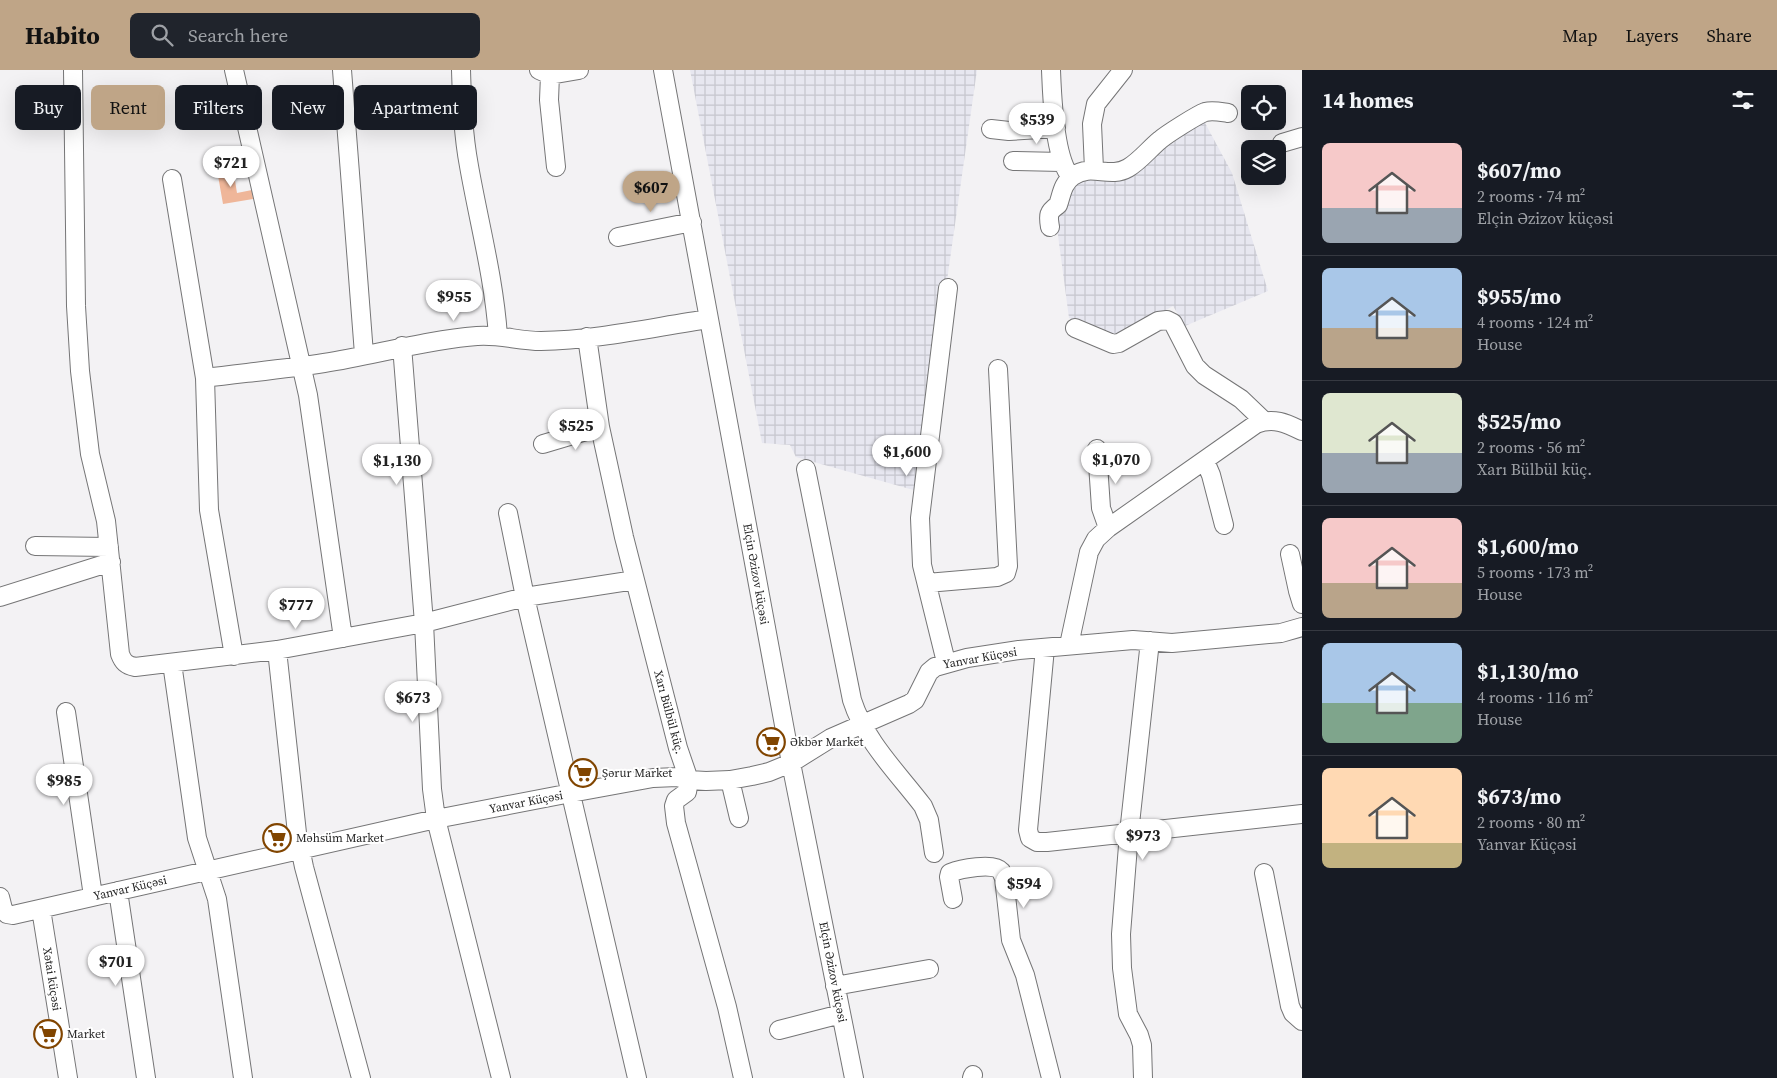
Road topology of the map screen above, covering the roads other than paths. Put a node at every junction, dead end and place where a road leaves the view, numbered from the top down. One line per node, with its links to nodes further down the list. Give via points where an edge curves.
1 (73, 70): 45 (street, via 80,371 90,454 106,520)
2 (234, 70): 31 (street)
3 (342, 70): 30 (street)
4 (461, 70): 27 (street, via 465,137 496,304)
5 (579, 70): 9 (street)
6 (663, 70): 21 (street, Elçin Əzizov küçəsi)
7 (1051, 70): 11 (street)
8 (1122, 70): 18 (street, via 1096,104 1092,124)
9 (544, 73): 17 (street)
10 (1228, 113): 18 (street, via 1205,112 1161,139 1125,170 1106,172)
11 (1056, 128): 12 (street); 16 (street)
12 (991, 129)
13 (1302, 137): 14 (street)
14 (1286, 142)
15 (1013, 161): 16 (street)
16 (1062, 162): 19 (street)
17 (556, 167)
18 (1094, 169): 19 (street, via 1078,172)
19 (1071, 178): 22 (street, via 1061,192 1058,205 1049,212)
20 (172, 179): 33 (street)
21 (692, 222): 23 (street); 25 (street, Elçin Əzizov küçəsi)
22 (1050, 227)
23 (618, 237)
24 (948, 288): 48 (street, via 920,502 920,549)
25 (709, 319): 28 (street); 64 (street, Elçin Əzizov küçəsi)
26 (1075, 328): 34 (street, via 1113,344 1158,321 1167,320 1173,323 1195,366 1241,399)
27 (498, 336): 28 (street, via 540,341); 29 (street)
28 (587, 337): 35 (street, Xarı Bülbül küç.)
29 (402, 346): 30 (street); 52 (street)
30 (364, 354): 31 (street)
31 (302, 365): 33 (street); 54 (street)
32 (998, 368): 48 (street, via 1006,573 997,577)
33 (204, 378): 59 (street, via 209,510)
34 (1264, 421): 36 (street, via 1278,420); 39 (street)
35 (600, 427): 37 (street); 47 (street, Xarı Bülbül küç.)
36 (1302, 431)
37 (543, 444)
38 (1097, 449): 43 (street, via 1101,508)
39 (1205, 461): 42 (street); 43 (street)
40 (806, 469): 63 (street, via 852,700)
41 (508, 513): 50 (street)
42 (1224, 525)
43 (1108, 528): 56 (street, via 1096,539 1089,552)
44 (35, 546): 45 (street)
45 (110, 554): 49 (street); 61 (street, via 123,661 135,667)
46 (1290, 554): 51 (street)
47 (635, 580): 50 (street); 65 (street, Xarı Bülbül küç.)
48 (926, 583): 60 (street)
49 (0, 597)
50 (525, 597): 52 (street); 67 (street)
51 (1302, 604)
52 (424, 623): 54 (street); 70 (street)
53 (1302, 627): 55 (street, Yanvar Küçəsi, via 1272,634 1172,643)
54 (344, 638): 58 (street)
55 (1150, 641): 56 (street, Yanvar Küçəsi); 71 (street)
56 (1069, 646): 57 (street, Yanvar Küçəsi)
57 (1045, 648): 60 (street, Yanvar Küçəsi); 71 (street, via 1028,830 1030,838 1047,842)
58 (277, 650): 59 (street); 72 (street)
59 (234, 656): 61 (street)
60 (946, 662): 63 (street, Yanvar Küçəsi, via 929,672 910,704)
61 (172, 663): 74 (street, via 197,838)
62 (66, 712): 77 (street)
63 (861, 724): 64 (street, Yanvar Küçəsi); 73 (street, via 923,806 929,820)
64 (791, 763): 66 (street, Yanvar Küçəsi, via 769,772); 82 (street, Elçin Əzizov küçəsi)
65 (688, 780): 66 (street, Yanvar Küçəsi); 67 (street, Yanvar Küçəsi, via 653,778); 92 (street, via 687,792 676,800 674,806 676,823 727,1007)
66 (730, 780): 69 (street)
67 (571, 793): 70 (street, Yanvar Küçəsi); 91 (street)
68 (1302, 814): 71 (street)
69 (739, 818)
70 (436, 819): 72 (street, Yanvar Küçəsi); 90 (street)
71 (1129, 833): 95 (street, via 1121,934 1122,968 1128,1014 1142,1045)
72 (300, 850): 74 (street, Yanvar Küçəsi); 89 (street)
73 (934, 853)
74 (208, 871): 76 (street, Yanvar Küçəsi); 88 (street, via 217,899)
75 (1264, 873): 84 (street, via 1290,1006)
76 (118, 891): 77 (street, Yanvar Küçəsi); 87 (street)
77 (93, 896): 80 (street, Yanvar Küçəsi)
78 (0, 897): 80 (street, Yanvar Küçəsi, via 7,914)
79 (953, 899): 94 (street, via 950,873 989,866 1001,871 1012,940)
80 (41, 909): 86 (street, Xətai küçəsi)
81 (929, 969): 82 (street)
82 (835, 986): 83 (street, Elçin Əzizov küçəsi)
83 (841, 1014): 85 (street); 93 (street, Elçin Əzizov küçəsi)
84 (1302, 1021)
85 (779, 1030)
86 (68, 1078)
87 (146, 1078)
88 (244, 1078)
89 (362, 1078)
90 (501, 1078)
91 (637, 1078)
92 (743, 1078)
93 (854, 1078)
94 (1051, 1078)
95 (1144, 1078)

